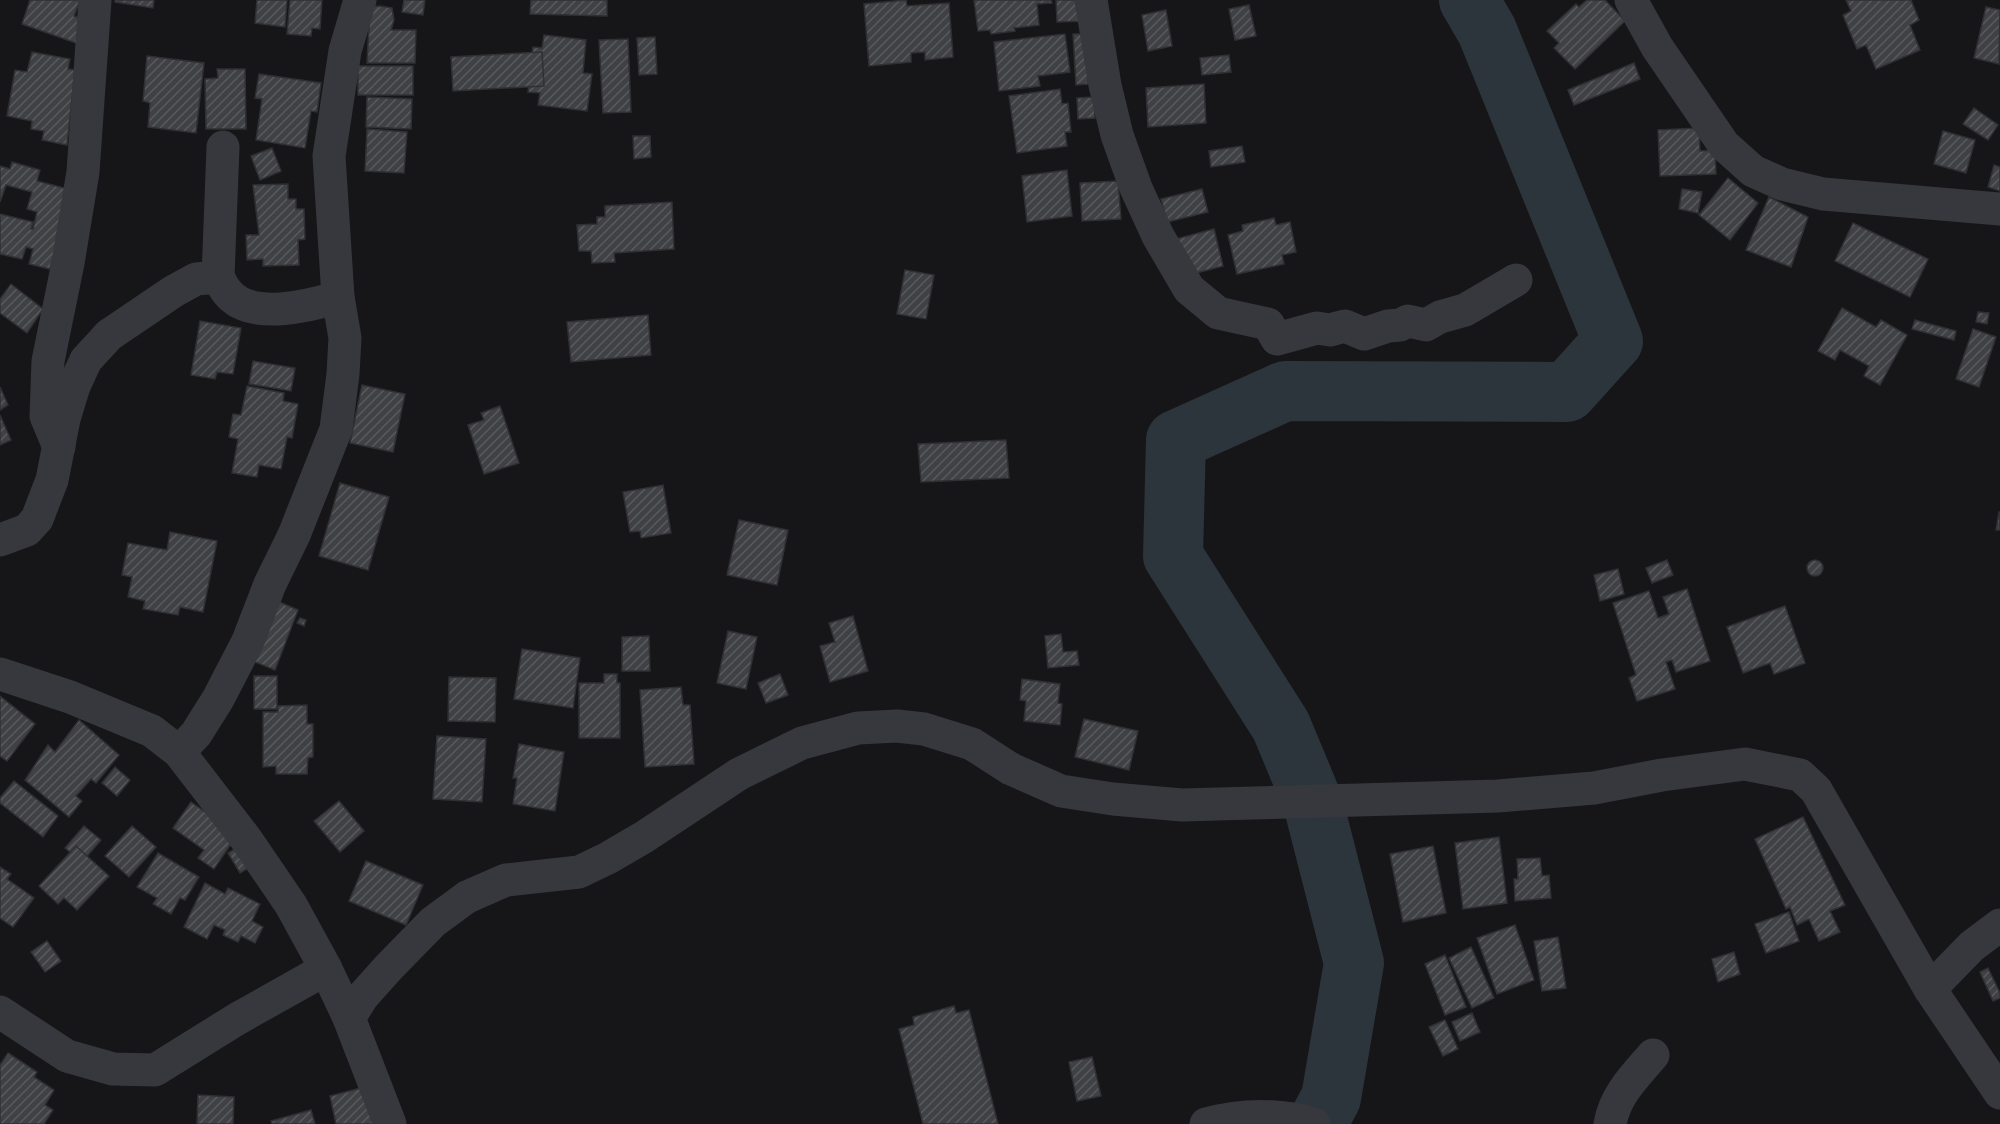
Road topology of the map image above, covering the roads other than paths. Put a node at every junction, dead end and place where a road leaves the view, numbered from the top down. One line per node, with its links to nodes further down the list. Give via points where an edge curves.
1 (95, 0): 10 (street, via 83,172 48,361 46,417)
2 (360, 0): 9 (street, via 345,51 329,156)
3 (1091, 0): 8 (street, via 1105,85 1136,188 1189,290 1218,313 1268,324 1277,339 1317,328 1345,326 1364,334 1408,321 1426,325 1465,310)
4 (1631, 0): 6 (street, via 1657,47 1724,145 1753,171 1782,184 1823,194)
5 (223, 147): 7 (street)
6 (2000, 208)
7 (218, 277): 9 (street, via 229,295 250,307 307,307); 10 (street, via 196,279 109,335 86,360 74,386)
8 (1516, 280)
9 (338, 297): 13 (street, via 345,338 336,429 248,641 218,699 196,734)
10 (59, 447): 11 (street, via 52,480 36,519 27,530)
11 (0, 540)
12 (0, 674): 13 (street, via 70,697 152,731)
13 (179, 752): 15 (street, via 246,838 291,905)
14 (2000, 925): 16 (street, via 1972,946)
15 (326, 969): 17 (street, via 155,1070 113,1069 67,1056); 18 (street)
16 (1930, 989): 18 (street, via 1816,790 1800,775 1745,764 1594,788 1498,796 1182,806 1060,791 1011,769 972,744 924,729 897,726 858,728 802,743 739,774 599,863 579,872 506,880 467,897 433,922 389,967); 20 (street)
17 (0, 1012)
18 (349, 1018): 21 (street)
19 (1653, 1055): 24 (street, via 1622,1091)
20 (2000, 1093)
21 (390, 1124)
22 (1206, 1124): 23 (street, via 1257,1116)
23 (1314, 1124)
24 (1610, 1124)

